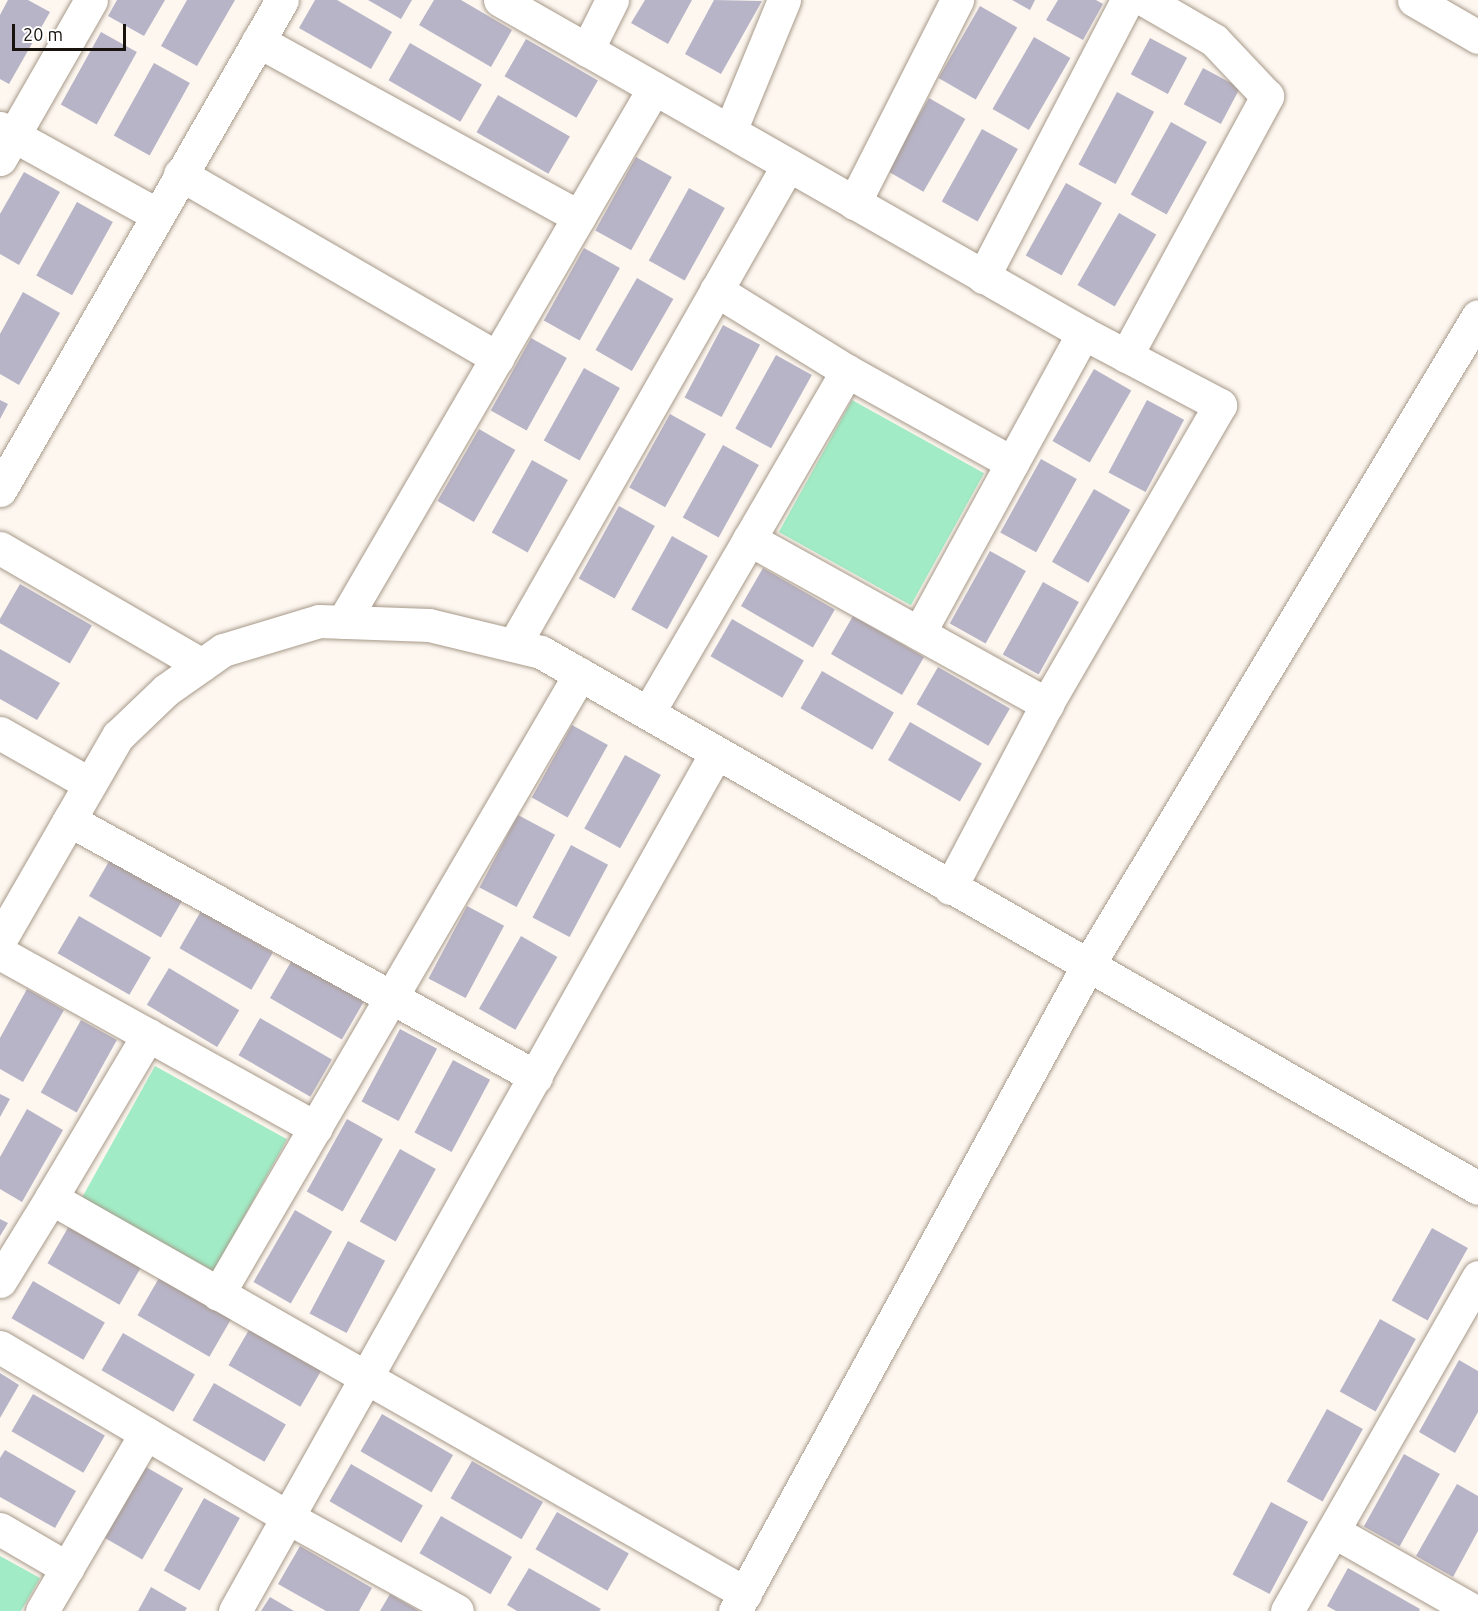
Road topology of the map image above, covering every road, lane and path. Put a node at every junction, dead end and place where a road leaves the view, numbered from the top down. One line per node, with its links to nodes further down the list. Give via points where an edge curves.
1 (91, 0): 15 (street)
2 (282, 0): 11 (street)
3 (500, 0): 12 (street)
4 (612, 0): 12 (street)
5 (784, 0): 14 (street)
6 (957, 0): 18 (street)
7 (1127, 0): 21 (street)
8 (1145, 0): 25 (street, via 1214,40 1267,96)
9 (1414, 0): 10 (street)
10 (1478, 37)
11 (258, 41): 17 (street); 20 (street)
12 (587, 50): 13 (street)
13 (654, 88): 14 (street); 20 (street)
14 (730, 131): 16 (street)
15 (4, 141): 19 (street)
16 (788, 165): 18 (street); 22 (street)
17 (180, 174): 19 (street); 26 (street)
18 (854, 203): 21 (street)
19 (156, 214): 29 (street)
20 (579, 217): 26 (street)
21 (983, 277): 24 (street)
22 (716, 291): 27 (street); 34 (street)
23 (1478, 316): 46 (street)
24 (1083, 333): 25 (street); 28 (street)
25 (1126, 356): 37 (street, via 1220,405)
26 (497, 358): 32 (street)
27 (847, 371): 28 (street); 30 (street)
28 (1012, 463): 33 (street)
29 (0, 490)
30 (749, 539): 33 (street); 38 (street)
31 (0, 548): 35 (street)
32 (343, 622): 34 (street, via 429,624); 35 (street, via 319,621 234,646)
33 (919, 633): 37 (street)
34 (514, 645): 36 (street, via 541,652)
35 (202, 665): 41 (street, via 166,690 118,736)
36 (580, 674): 38 (street); 47 (street)
37 (1047, 704): 43 (street)
38 (648, 713): 40 (street)
39 (0, 733): 41 (street)
40 (716, 753): 43 (street); 49 (street)
41 (90, 784): 42 (street)
42 (69, 820): 44 (street); 47 (street)
43 (950, 888): 46 (street)
44 (0, 940)
45 (0, 953): 48 (street)
46 (1087, 967): 51 (street); 63 (street)
47 (393, 996): 49 (street); 50 (street)
48 (148, 1035): 50 (street); 52 (street)
49 (536, 1077): 57 (street)
50 (316, 1128): 55 (street)
51 (1478, 1188)
52 (51, 1198): 54 (street); 55 (street)
53 (1478, 1277): 61 (street)
54 (0, 1281)
55 (218, 1294): 57 (street)
56 (0, 1347): 58 (street)
57 (364, 1379): 59 (street); 63 (street)
58 (146, 1433): 59 (street); 62 (street)
59 (287, 1517): 66 (street); 67 (street)
60 (0, 1529): 62 (street)
61 (1333, 1531): 68 (street); 69 (street)
62 (67, 1568): 65 (street)
63 (740, 1602)
64 (1478, 1605): 69 (street)
65 (42, 1611)
66 (234, 1611)
67 (457, 1611)
68 (1287, 1611)
69 (1474, 1611)

